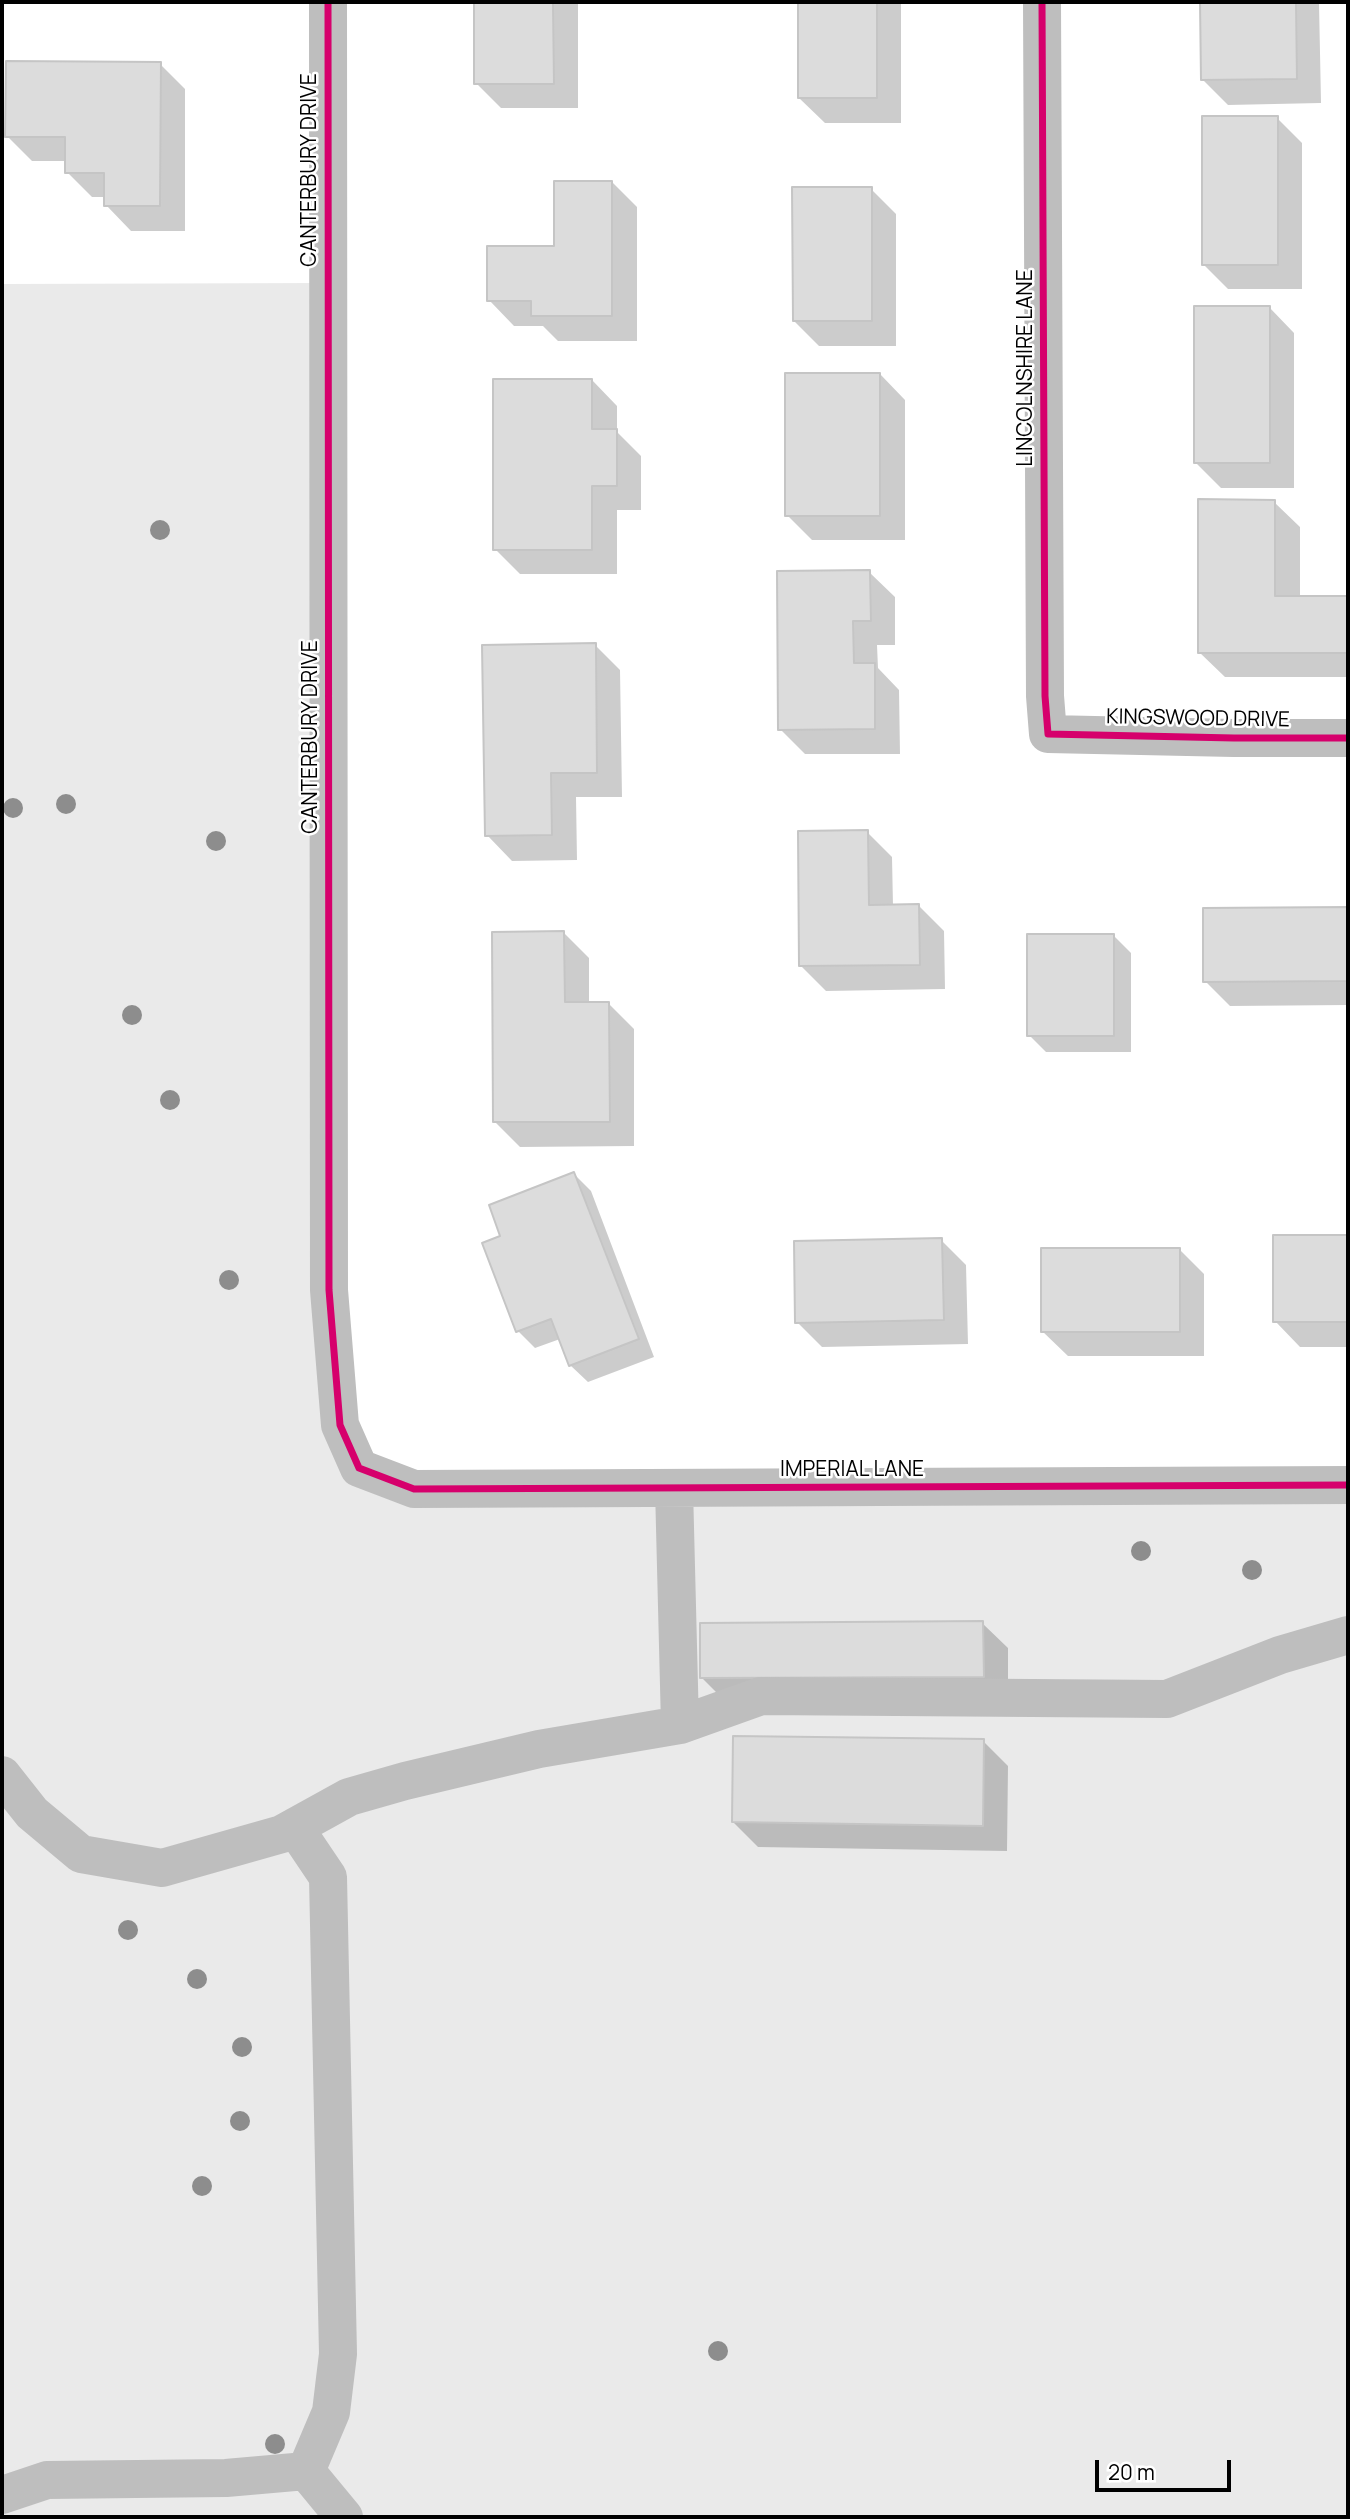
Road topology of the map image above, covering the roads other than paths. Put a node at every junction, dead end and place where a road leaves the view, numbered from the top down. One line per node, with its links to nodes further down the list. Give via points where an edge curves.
1 (328, 2): 5 (street, CANTERBURY DRIVE, via 329,1290 340,1425)
2 (1042, 2): 3 (street, LINCOLNSHIRE LANE)
3 (1048, 734): 4 (street, KINGSWOOD DRIVE)
4 (1348, 738)
5 (359, 1468): 7 (street, IMPERIAL LANE, via 414,1489)
6 (1348, 1485): 7 (street, IMPERIAL LANE)
7 (674, 1488): 9 (street)
8 (1348, 1635): 9 (street, via 1280,1655 1167,1699 761,1696)
9 (680, 1725): 11 (street, via 539,1749 405,1781 349,1797)
10 (2, 1775): 11 (street, via 32,1813 81,1854 162,1868)
11 (295, 1829): 12 (street, via 328,1877 338,2354 331,2412)
12 (306, 2470): 13 (street, via 226,2478 47,2480); 14 (street)
13 (2, 2495)
14 (344, 2517)

